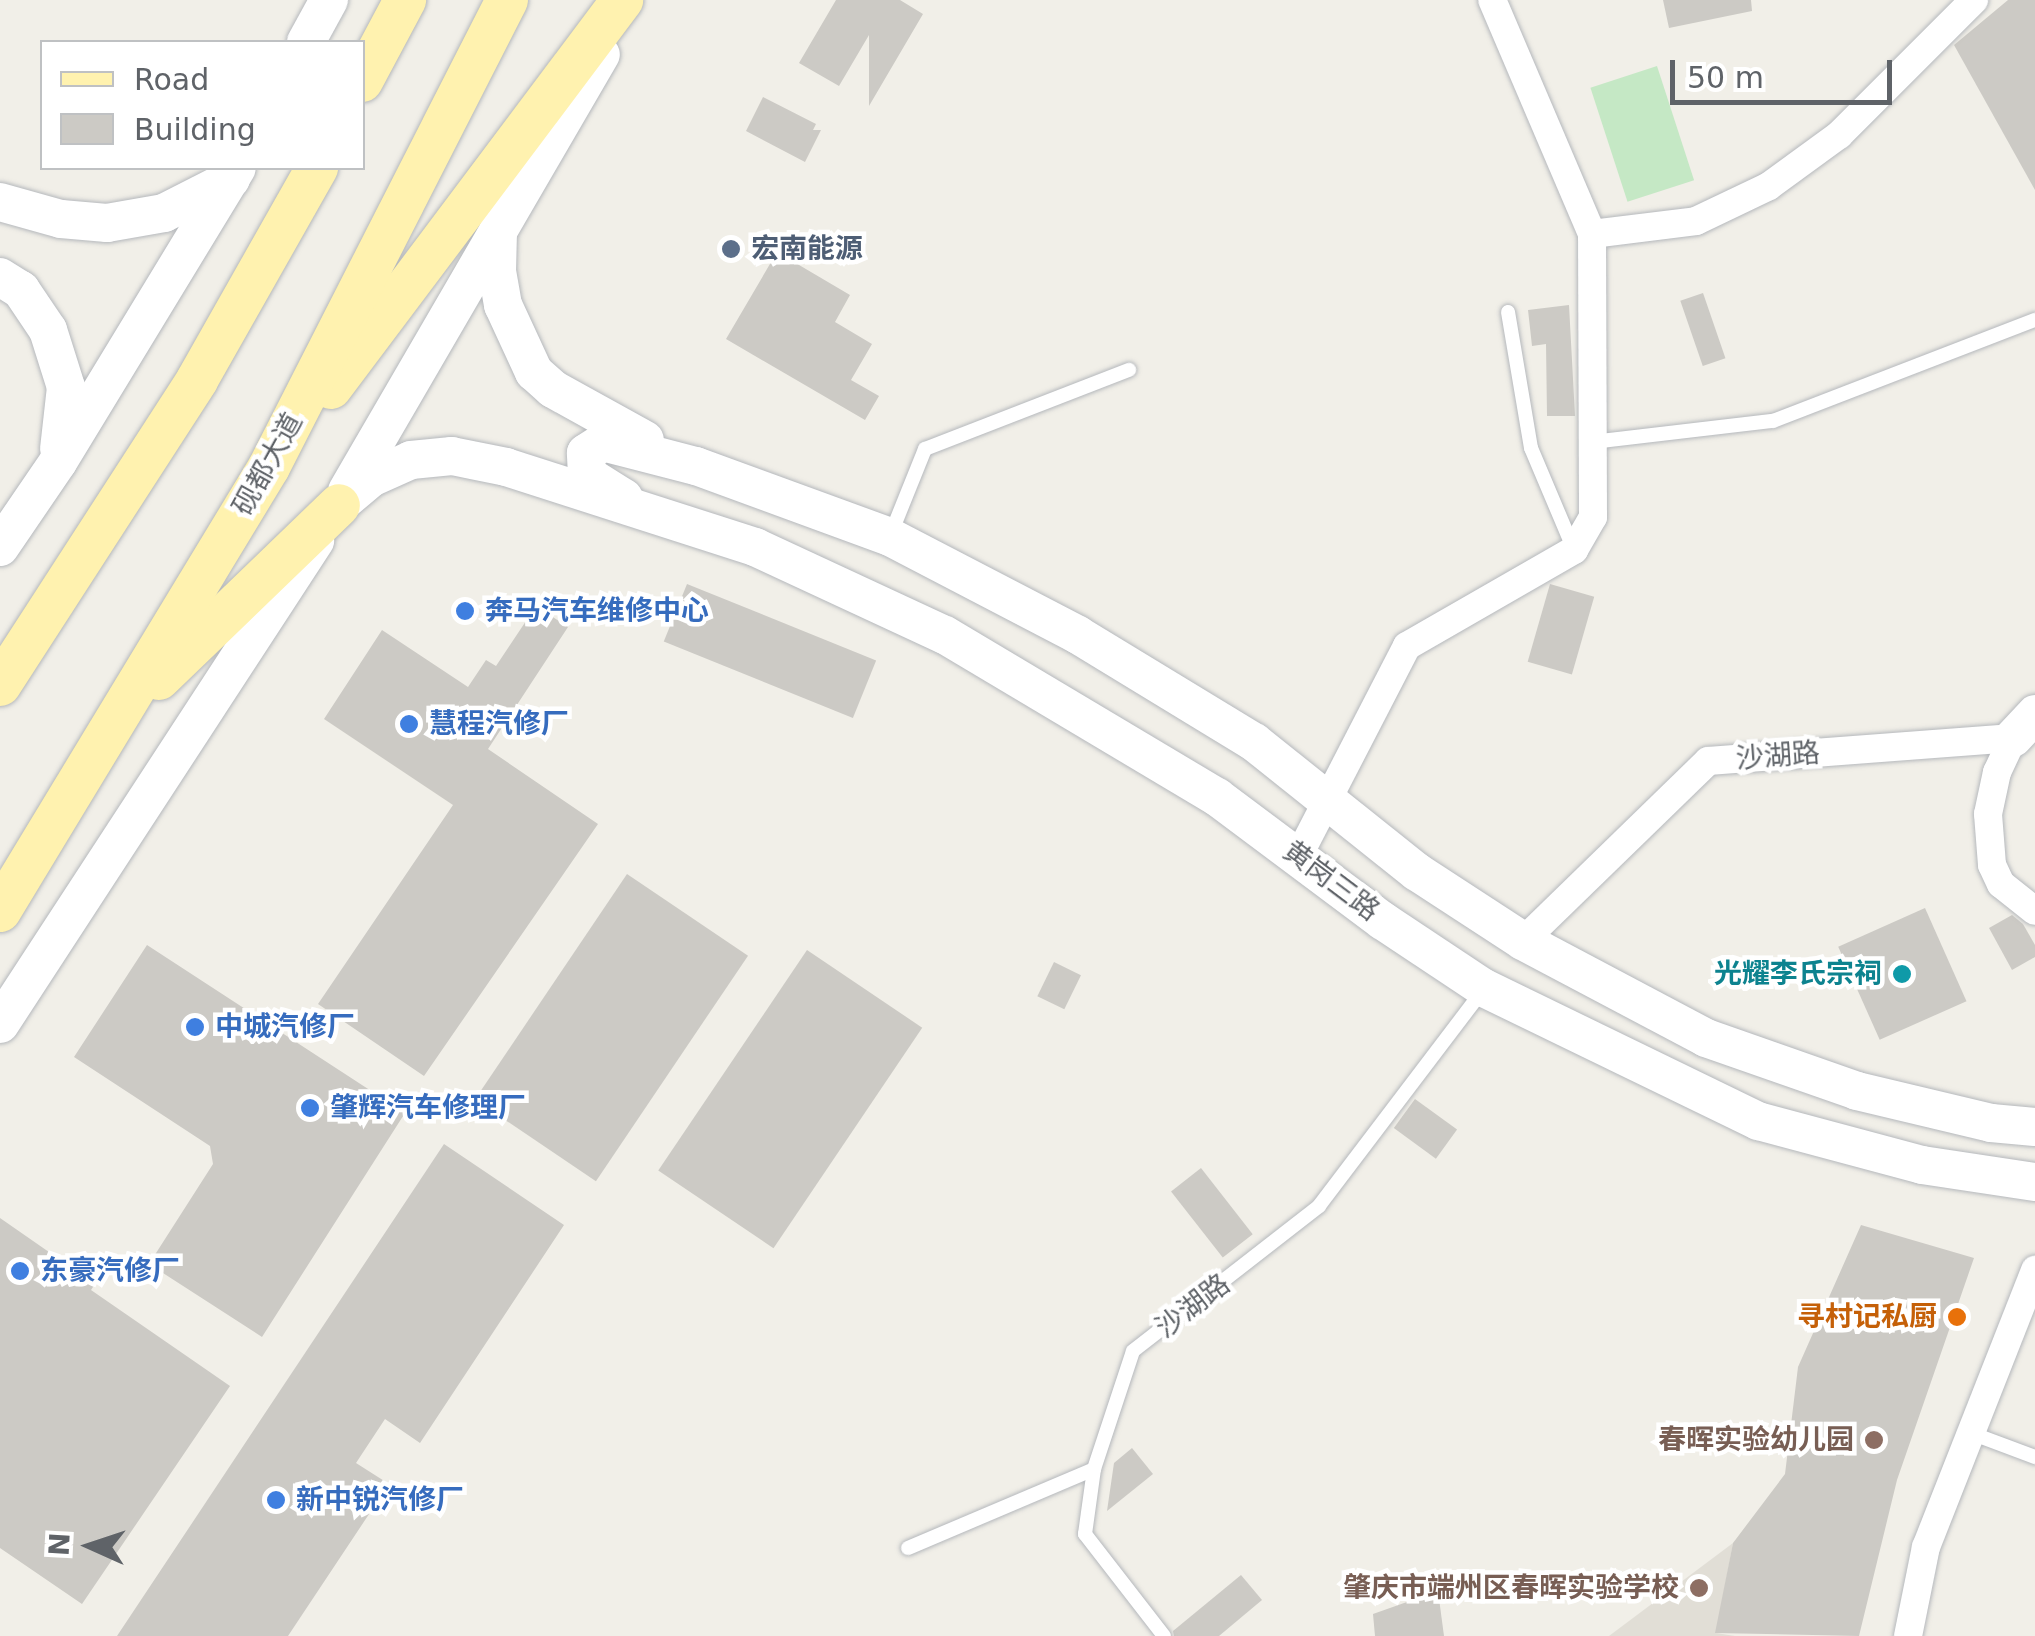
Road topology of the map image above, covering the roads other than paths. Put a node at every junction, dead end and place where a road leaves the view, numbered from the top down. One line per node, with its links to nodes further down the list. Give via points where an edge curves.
1 (329, 0): 9 (main road)
2 (378, 0): 10 (main road)
3 (405, 0): 11 (main road)
4 (507, 0): 24 (main road, 砚都大道)
5 (622, 0): 24 (main road)
6 (632, 0): 15 (main road)
7 (1492, 0): 16 (street)
8 (1974, 0): 16 (street, via 1839,135 1769,186 1696,221)
9 (307, 40)
10 (365, 40)
11 (365, 75)
12 (315, 170): 30 (main road, via 197,380)
13 (234, 174): 14 (main road, via 164,212 107,223); 22 (main road)
14 (0, 202)
15 (498, 230): 23 (main road, via 503,305 534,372 585,408); 25 (main road)
16 (1592, 234): 21 (street)
17 (0, 277): 22 (main road, via 21,290 48,330 66,387)
18 (1508, 312): 29 (lane, via 1531,448)
19 (2035, 320): 21 (lane, via 1773,420)
20 (1128, 370): 27 (lane, via 925,449)
21 (1594, 442): 29 (street, via 1594,518)
22 (58, 462): 28 (main road)
23 (696, 466): 26 (main road, via 603,442 586,453 588,475); 27 (main road)
24 (269, 467): 31 (main road, 砚都大道)
25 (339, 505): 26 (main road, via 371,478 411,460 452,456); 31 (main road); 40 (main road)
26 (652, 516): 34 (main road, 黄岗三路, via 755,547 945,634 1217,797)
27 (890, 537): 33 (main road, via 1078,634 1254,742)
28 (0, 547)
29 (1574, 550): 33 (street, via 1407,646)
30 (0, 685)
31 (119, 717): 35 (main road, 砚都大道)
32 (2024, 726): 36 (street, via 1997,772 1988,814 1992,865 2001,884); 38 (street, 沙湖路, via 1708,761)
33 (1328, 802): 34 (street); 38 (main road, via 1417,872)
34 (1298, 857): 39 (main road, 黄岗三路)
35 (12, 894): 37 (main road, 砚都大道)
36 (2035, 911)
37 (0, 933)
38 (1523, 941): 41 (main road, via 1706,1038 1857,1091)
39 (1484, 988): 42 (main road, 黄岗三路, via 1758,1121 1922,1165); 46 (lane, 沙湖路, via 1318,1206 1134,1351)
40 (0, 1024)
41 (2035, 1127)
42 (2035, 1182)
43 (2035, 1270): 44 (street)
44 (1968, 1432): 45 (lane); 49 (street, via 1926,1547)
45 (2035, 1457)
46 (1094, 1469): 47 (lane); 48 (lane, via 1085,1534)
47 (908, 1548)
48 (1164, 1636)
49 (1908, 1636)

